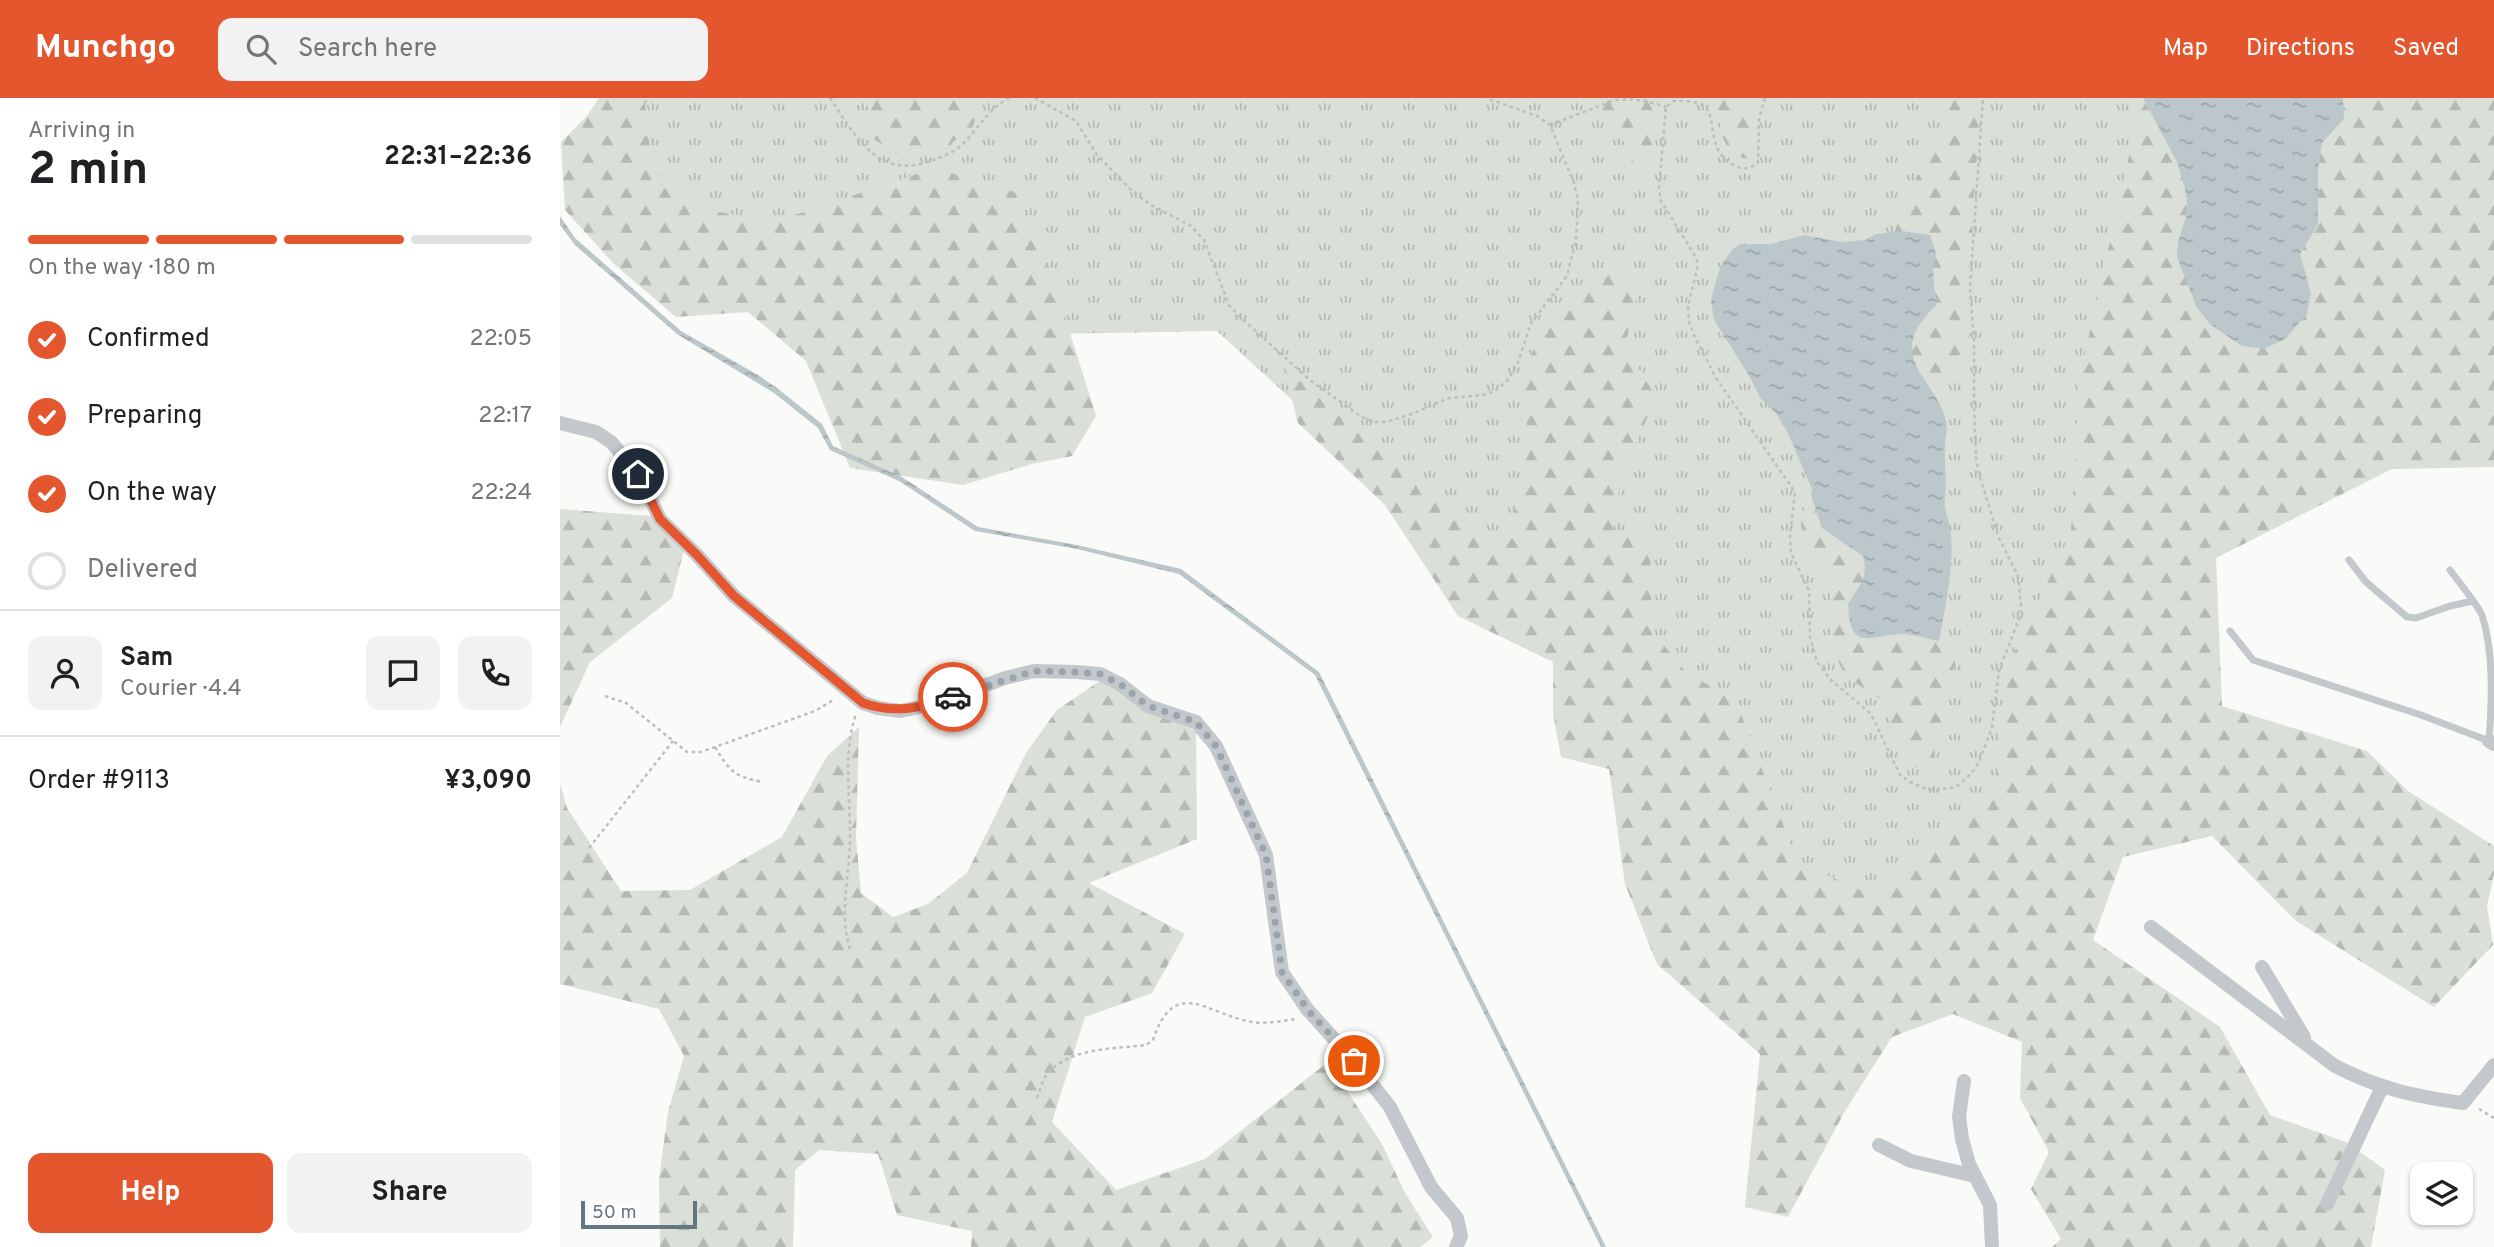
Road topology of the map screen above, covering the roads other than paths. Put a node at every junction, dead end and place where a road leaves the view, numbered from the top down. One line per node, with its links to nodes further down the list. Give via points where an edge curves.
1 (560, 423): 16 (street, via 596,432 611,442 638,474 660,519 734,596 860,701 900,710 935,704 1034,671 1077,672 1100,674 1148,706 1196,722 1216,746 1266,855 1282,972 1390,1107 1431,1187 1457,1218 1461,1236)
2 (2349, 560): 4 (lane, via 2366,582 2407,617)
3 (2450, 570): 4 (lane)
4 (2473, 601): 6 (lane, via 2490,637)
5 (2230, 631): 6 (lane, via 2253,660)
6 (2491, 743)
7 (2151, 927): 9 (street)
8 (2262, 967): 9 (street)
9 (2310, 1046): 12 (street, via 2335,1066)
10 (2494, 1065): 12 (street, via 2463,1102)
11 (1964, 1081): 14 (street, via 1959,1116)
12 (2382, 1087): 15 (street)
13 (1879, 1144): 14 (street, via 1911,1161)
14 (1975, 1176): 17 (street, via 1990,1205)
15 (2327, 1204)
16 (1456, 1247)
17 (1992, 1247)

